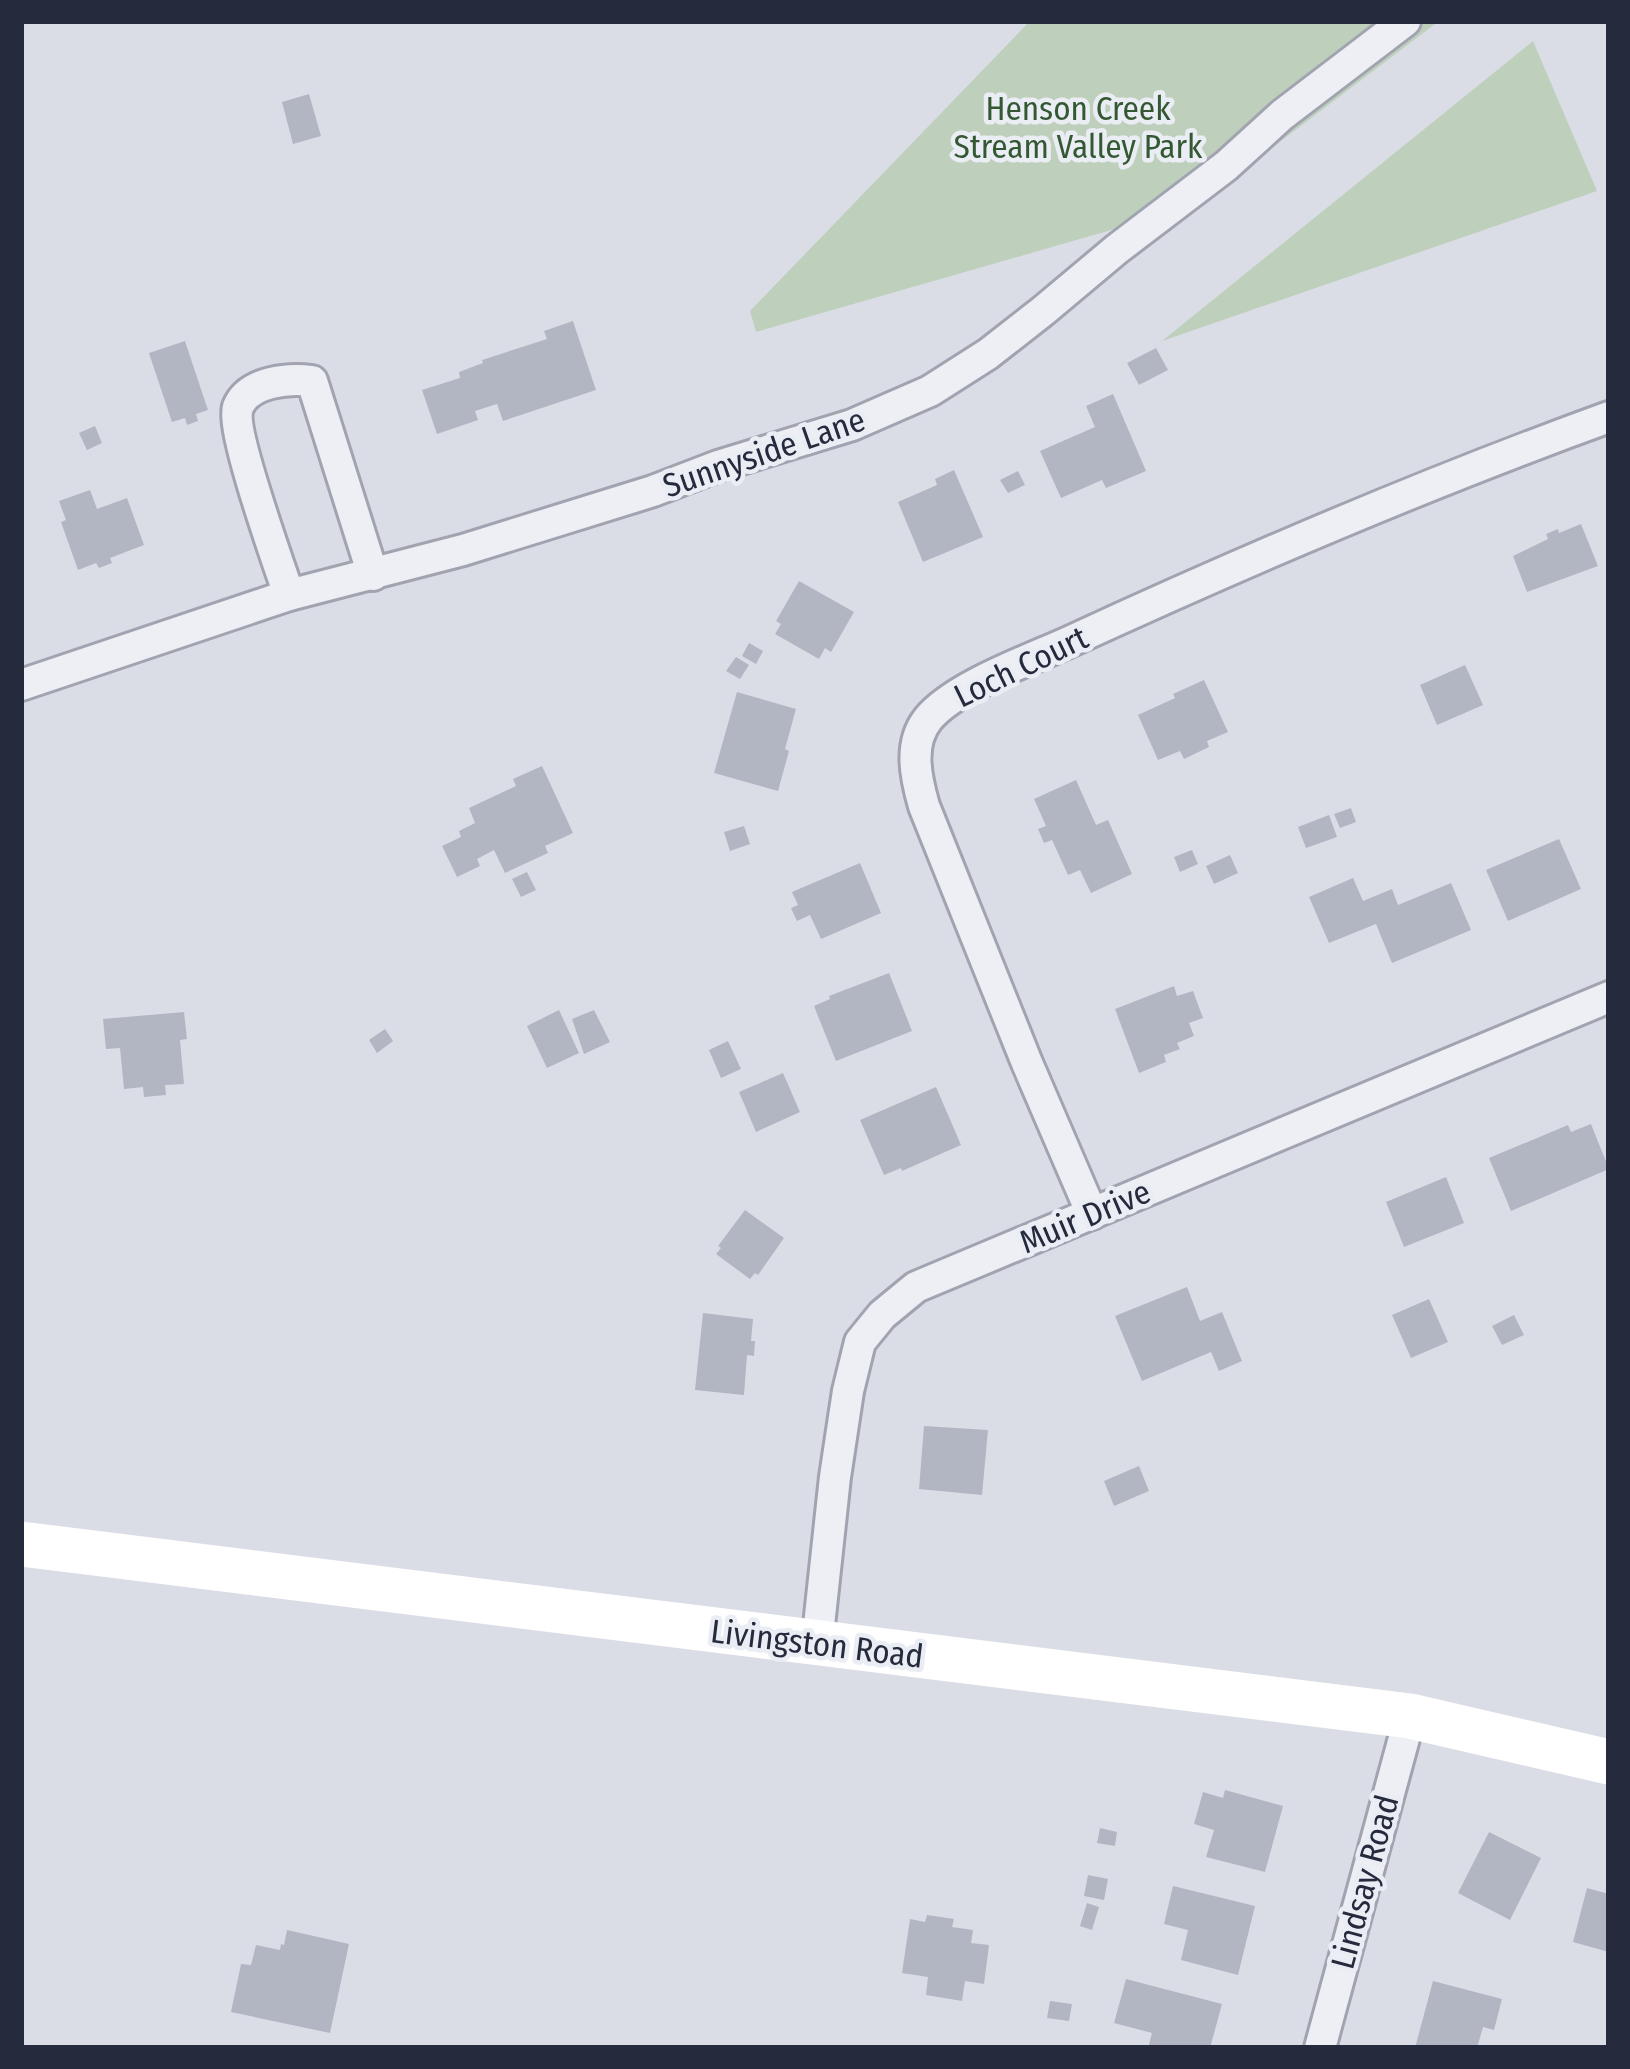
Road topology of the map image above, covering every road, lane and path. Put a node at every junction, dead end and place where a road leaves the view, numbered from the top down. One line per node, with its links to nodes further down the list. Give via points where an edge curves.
1 (1405, 21): 3 (street, Sunnyside Lane, via 988,354 930,391 653,491)
2 (1609, 417): 7 (street, Loch Court, via 1139,610 949,700 920,732 915,765 924,806)
3 (373, 575): 4 (street, Sunnyside Lane); 4 (street, via 312,381 288,378 252,391 236,420)
4 (289, 596): 5 (street, Sunnyside Lane)
5 (21, 686)
6 (1609, 997): 7 (street, Muir Drive)
7 (1092, 1214): 9 (street, Muir Drive, via 916,1287 860,1342)
8 (21, 1544): 9 (main road, Livingston Road)
9 (817, 1644): 10 (main road, Livingston Road)
10 (1410, 1716): 11 (main road, Livingston Road); 12 (street, Lindsay Road)
11 (1609, 1762)
12 (1320, 2048)

